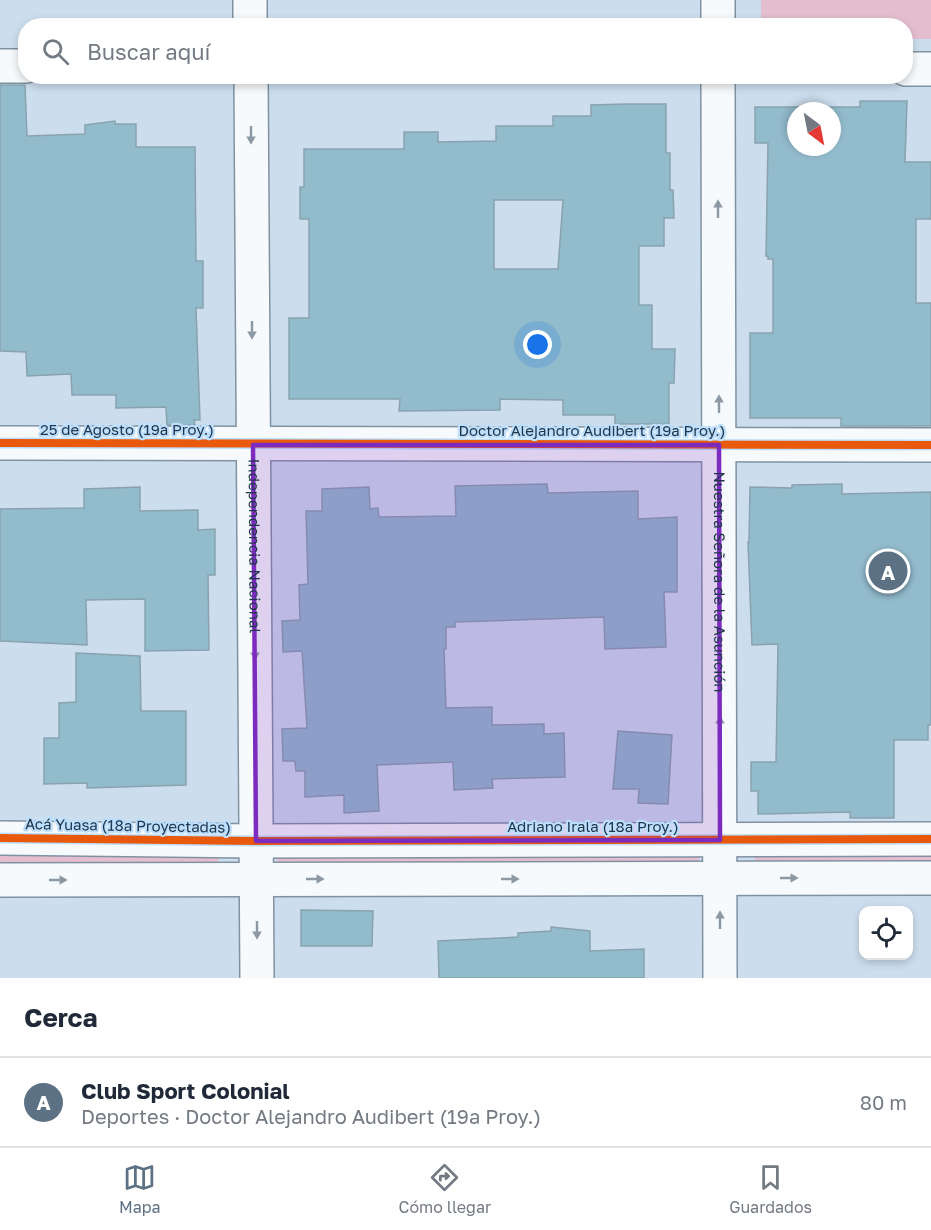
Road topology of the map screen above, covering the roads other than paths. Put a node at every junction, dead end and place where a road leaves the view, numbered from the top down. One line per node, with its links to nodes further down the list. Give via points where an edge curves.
1 (250, 0): 3 (street)
2 (718, 0): 4 (street)
3 (250, 18)
4 (718, 18)
5 (0, 66): 6 (street)
6 (18, 66)
7 (913, 69): 8 (street)
8 (931, 69)
9 (250, 84): 12 (street, Independencia Nacional, one-way to 12)
10 (718, 84): 13 (street, Nuestra Señora de la Asunción, one-way to 10)
11 (0, 443): 12 (street, 25 de Agosto (19ª Proy.))
12 (253, 445): 13 (street, Doctor Alejandro Audibert (19ª Proy.)); 18 (street, Independencia Nacional, one-way to 18)
13 (719, 445): 14 (street, Doctor Alejandro Audibert (19ª Proy.)); 17 (street, Nuestra Señora de la Asunción, one-way to 13)
14 (931, 446)
15 (0, 838): 18 (street, Acá Yuasa (18ª Proyectadas))
16 (931, 839): 17 (street, Adriano Irala (18ª Proy.))
17 (720, 840): 18 (street, Adriano Irala (18ª Proy.)); 19 (street, Nuestra Señora de la Asunción)
18 (256, 841): 21 (street, Independencia Nacional)
19 (720, 878): 20 (street, one-way to 20); 21 (street, one-way to 19); 24 (street, Nuestra Señora de la Asunción, one-way to 19)
20 (931, 878)
21 (257, 879): 22 (street, one-way to 21); 23 (street, Independencia Nacional, one-way to 23)
22 (0, 880)
23 (257, 978)
24 (720, 978)

